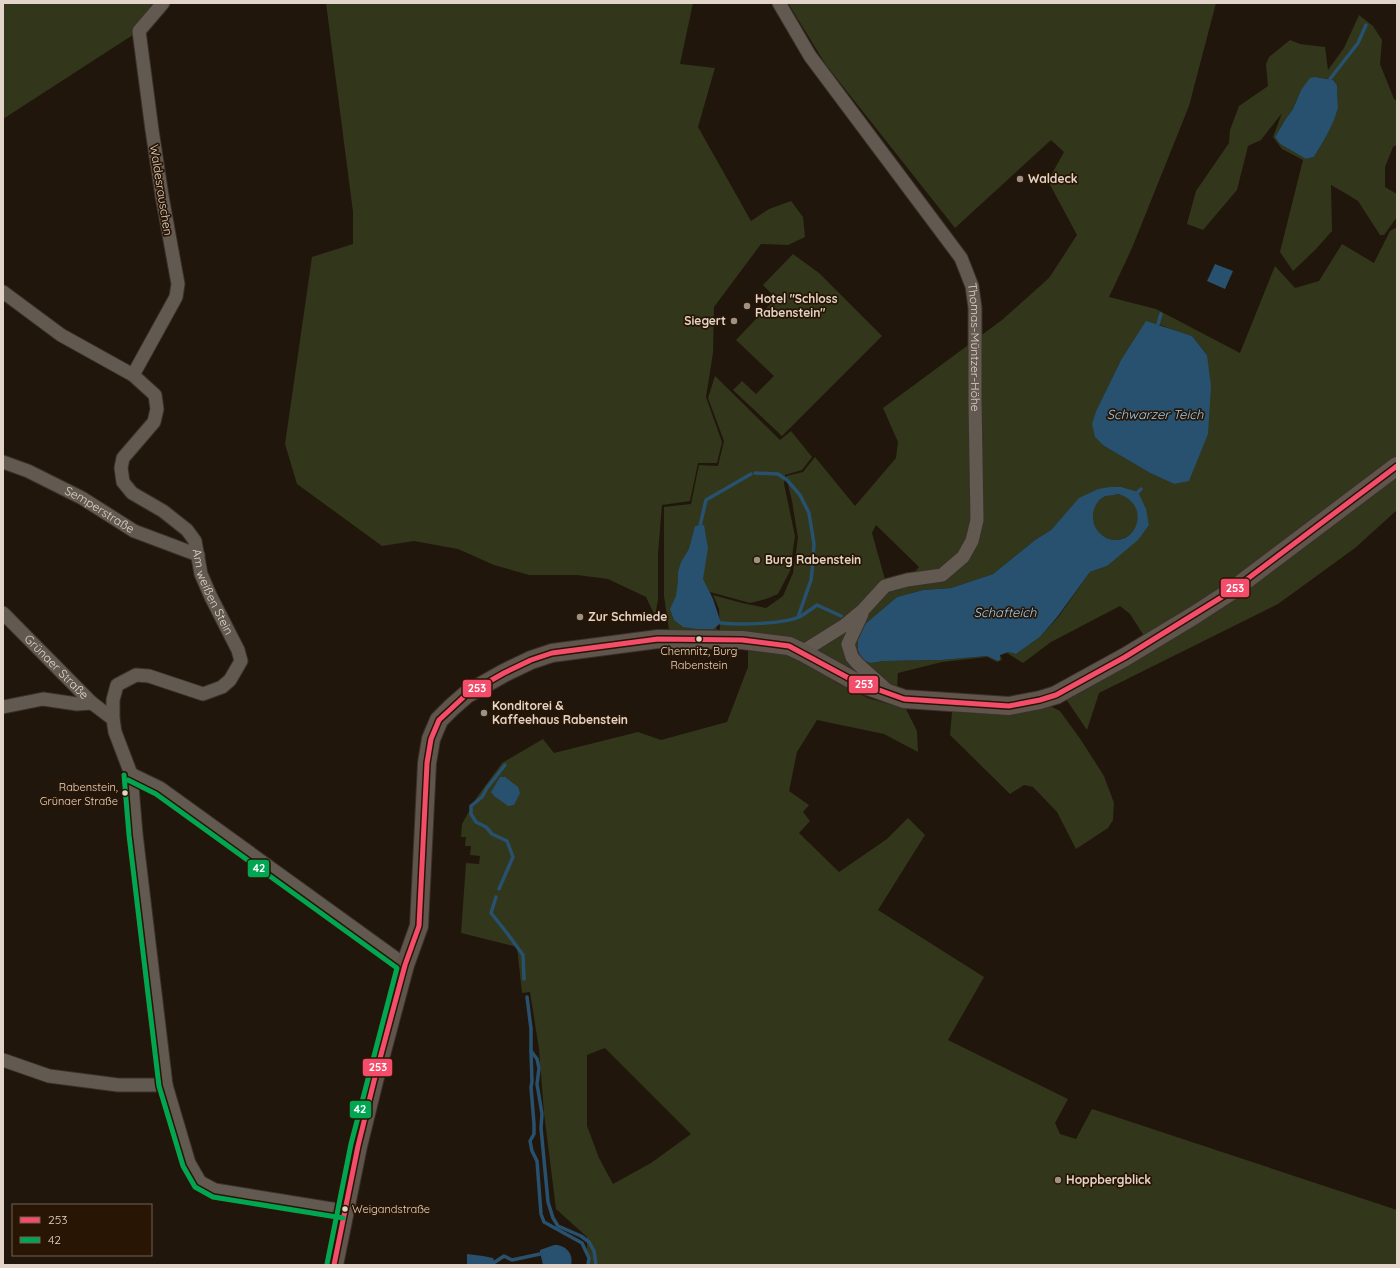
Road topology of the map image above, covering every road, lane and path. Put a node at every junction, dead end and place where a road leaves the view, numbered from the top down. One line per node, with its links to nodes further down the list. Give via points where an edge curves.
1 (163, 3): 4 (street, Waldesrauschen, via 139,31 160,188 178,284 176,297)
2 (779, 3): 8 (street, Thomas-Müntzer-Höhe, via 810,56 961,258 972,286 975,315 977,520 972,541 963,557 942,575 885,586)
3 (3, 292): 4 (street, Am weißen Stein, via 61,335)
4 (132, 375): 7 (street, Am weißen Stein, via 155,395 157,409 154,422 123,458 123,482 132,493 163,511 187,530 195,541)
5 (3, 462): 7 (street, Semperstraße, via 28,471 82,498 134,531)
6 (1397, 466): 11 (main road, via 1230,592 1125,657 1056,695 1010,706 904,699)
7 (198, 555): 14 (street, Am weißen Stein, via 201,574 234,639 241,661 230,680 222,687 203,694 148,676 136,676 117,685 113,700)
8 (863, 610): 10 (street, Thomas-Müntzer-Höhe, via 845,625); 11 (street, via 848,644 852,656)
9 (3, 613): 12 (street, Grünaer Straße)
10 (802, 652): 11 (main road, via 854,681); 16 (main road, via 789,646 742,640 658,639 552,653 504,673 467,694 439,720 431,739 427,763 419,926)
11 (892, 695)
12 (92, 703): 13 (street, via 77,704 43,698); 14 (street, Grünaer Straße)
13 (3, 707)
14 (113, 719): 15 (street, Am weißen Stein, via 115,732)
15 (131, 774): 16 (street, via 160,788); 18 (street, Am weißen Stein)
16 (405, 965): 19 (main road, via 363,1124)
17 (3, 1060): 18 (street, via 49,1076 118,1085)
18 (166, 1085): 19 (street, via 189,1163 200,1182 215,1190 235,1194)
19 (344, 1210): 20 (main road)
20 (334, 1265)

